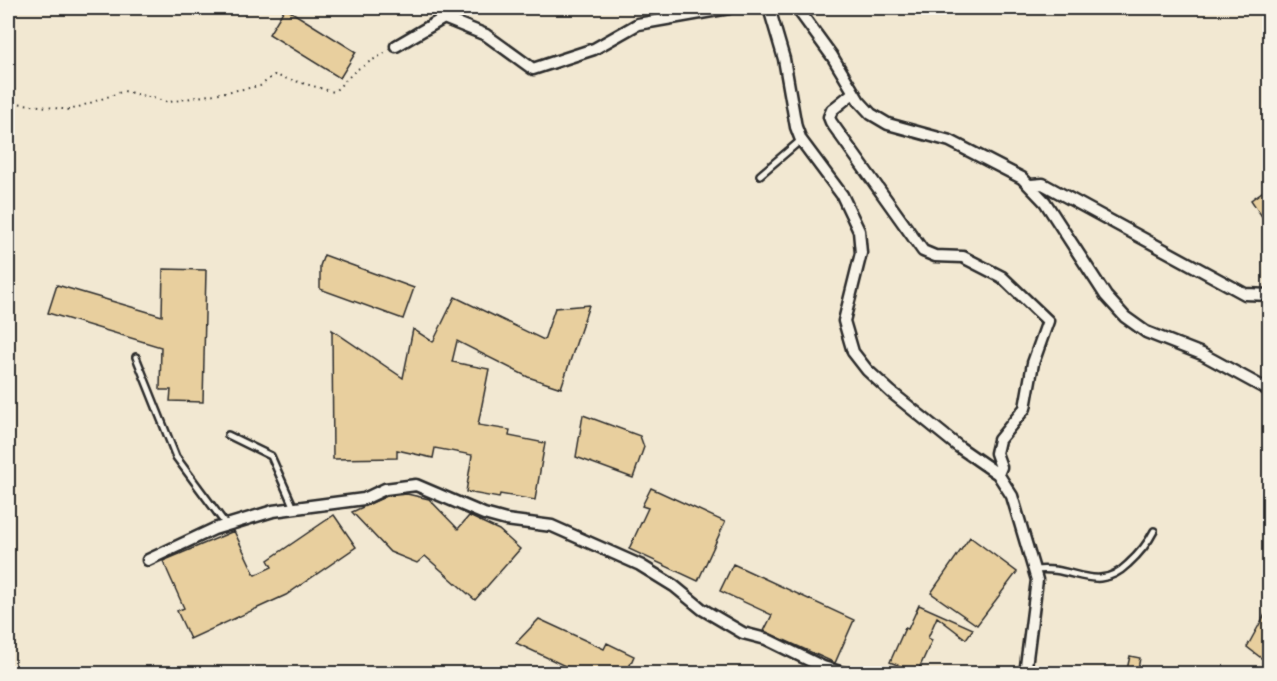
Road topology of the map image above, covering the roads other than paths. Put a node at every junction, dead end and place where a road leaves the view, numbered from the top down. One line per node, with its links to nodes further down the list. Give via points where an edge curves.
1 (729, 8): 4 (street, via 638,24 594,49 533,69 486,35 444,18)
2 (770, 8): 6 (street)
3 (797, 8): 5 (street)
4 (396, 46)
5 (853, 93): 8 (street, via 871,114 888,124 950,141); 13 (street, via 832,110 831,122 923,251 935,256 963,257 1002,277 1048,321 1033,363 1025,408 999,440)
6 (801, 140): 7 (lane); 13 (street, via 835,184 859,231 861,253 844,321 853,352 891,392)
7 (760, 175)
8 (1031, 185): 9 (street, via 1043,184 1245,294); 11 (street, via 1106,296 1125,317 1146,333 1202,354)
9 (1269, 295)
10 (136, 357): 15 (lane, via 176,457)
11 (1269, 392)
12 (228, 435): 14 (lane, via 271,456)
13 (998, 474): 18 (street, via 1012,496)
14 (294, 508): 15 (street); 19 (street, via 364,499 385,489 416,485 484,514 552,526 640,565 743,633)
15 (227, 526): 17 (street)
16 (1154, 531): 18 (lane, via 1141,552 1111,578)
17 (148, 560)
18 (1035, 570): 20 (street, via 1037,597)
19 (847, 674)
20 (1025, 674)

